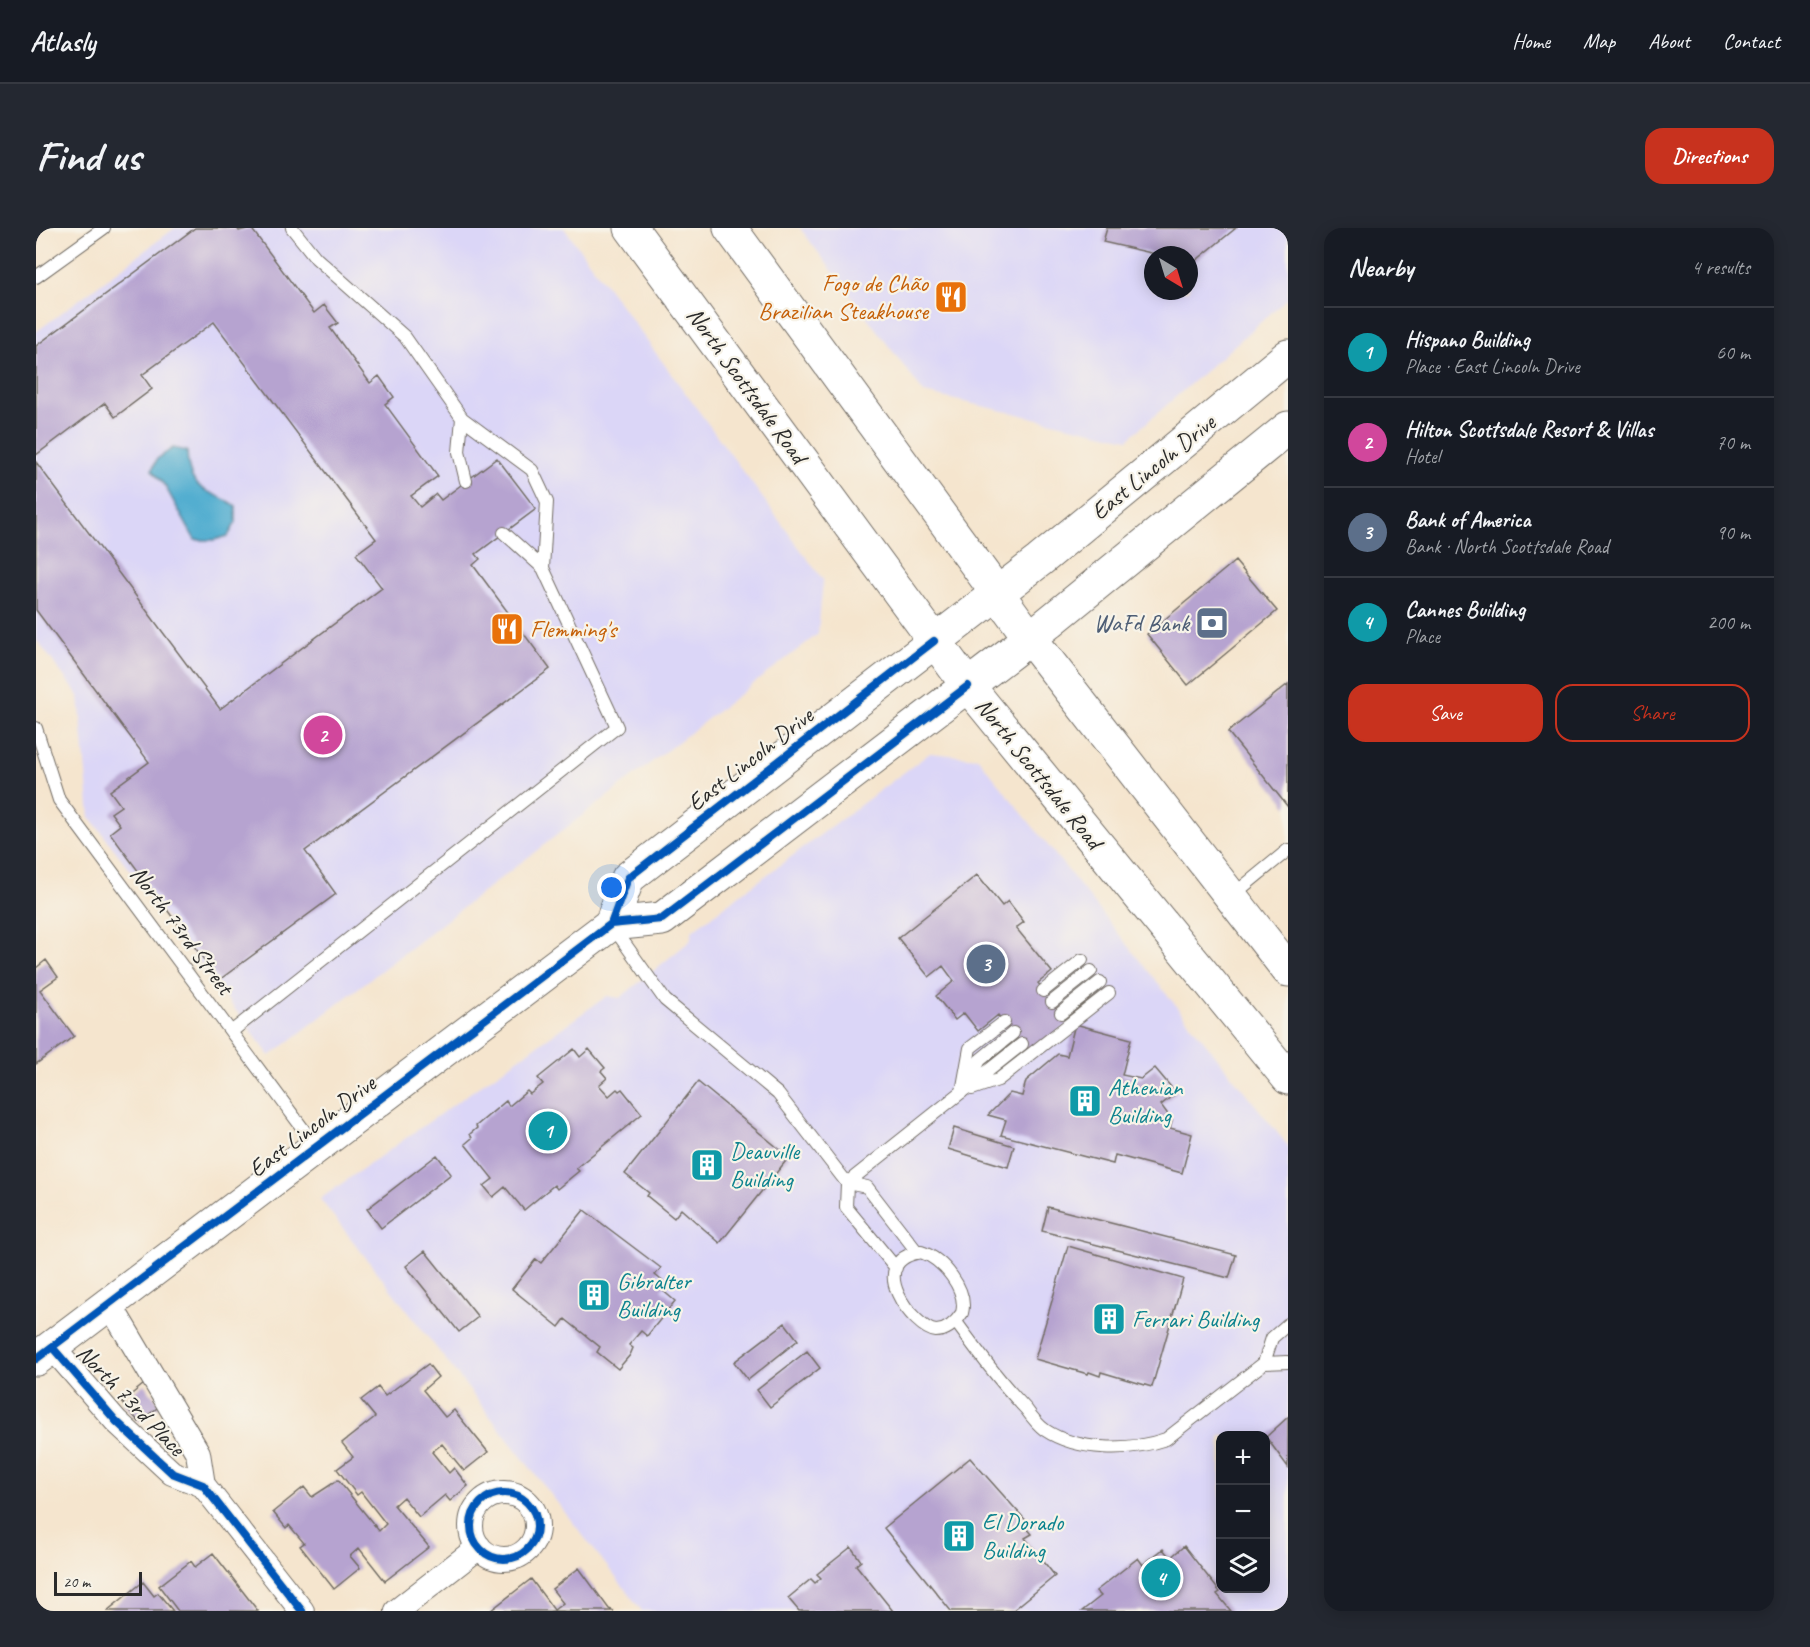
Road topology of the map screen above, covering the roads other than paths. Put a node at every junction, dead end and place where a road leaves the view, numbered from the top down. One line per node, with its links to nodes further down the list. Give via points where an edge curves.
1 (104, 228): 5 (lane)
2 (292, 228): 7 (lane, via 316,258 405,337)
3 (631, 228): 14 (main road, North Scottsdale Road)
4 (730, 228): 12 (main road)
5 (36, 277)
6 (1288, 356): 12 (main road, East Lincoln Drive)
7 (462, 418): 9 (lane, via 459,452); 11 (lane, via 532,470 547,502)
8 (1288, 428): 13 (main road)
9 (466, 481)
10 (504, 533): 11 (lane)
11 (543, 568): 29 (lane, via 617,727)
12 (997, 593): 13 (main road); 14 (main road, East Lincoln Drive)
13 (1030, 638): 15 (main road); 18 (main road)
14 (934, 641): 15 (main road, North Scottsdale Road); 19 (main road, East Lincoln Drive, via 628,878)
15 (968, 686): 19 (main road, via 662,919); 32 (main road, North Scottsdale Road)
16 (36, 728): 29 (lane, North 73rd Street, via 59,800)
17 (1288, 850): 18 (lane)
18 (1231, 896): 21 (main road)
19 (611, 924): 34 (main road, East Lincoln Drive); 35 (lane, via 665,1000 778,1094)
20 (1082, 960): 24 (lane)
21 (1288, 970)
22 (1091, 971): 26 (lane)
23 (1100, 982): 27 (lane)
24 (1043, 990)
25 (1109, 993): 33 (lane, via 998,1080)
26 (1052, 1002)
27 (1061, 1013)
28 (1004, 1022): 33 (lane, via 970,1048)
29 (231, 1032): 34 (lane, North 73rd Street)
30 (1013, 1033): 33 (lane, via 980,1060)
31 (1022, 1044): 33 (lane)
32 (1288, 1078)
33 (962, 1092): 35 (lane)
34 (316, 1146): 38 (main road, East Lincoln Drive)
35 (847, 1183): 36 (lane, via 867,1187); 37 (lane, via 846,1207)
36 (918, 1252): 37 (lane, via 905,1257); 39 (lane, via 931,1255 959,1287 965,1305)
37 (896, 1268): 39 (lane, via 892,1285 917,1320 936,1331)
38 (109, 1303): 41 (main road, East Lincoln Drive); 44 (street, North 73rd Place, via 198,1453)
39 (956, 1322): 43 (lane, via 1044,1430 1108,1448 1167,1439)
40 (1288, 1324): 43 (lane, via 1272,1338)
41 (44, 1353): 44 (street, North 73rd Place, via 172,1473)
42 (1288, 1362): 43 (lane)
43 (1264, 1363)
44 (203, 1485): 46 (street, North 73rd Place)
45 (479, 1547): 47 (street)
46 (302, 1611)
47 (397, 1611)

